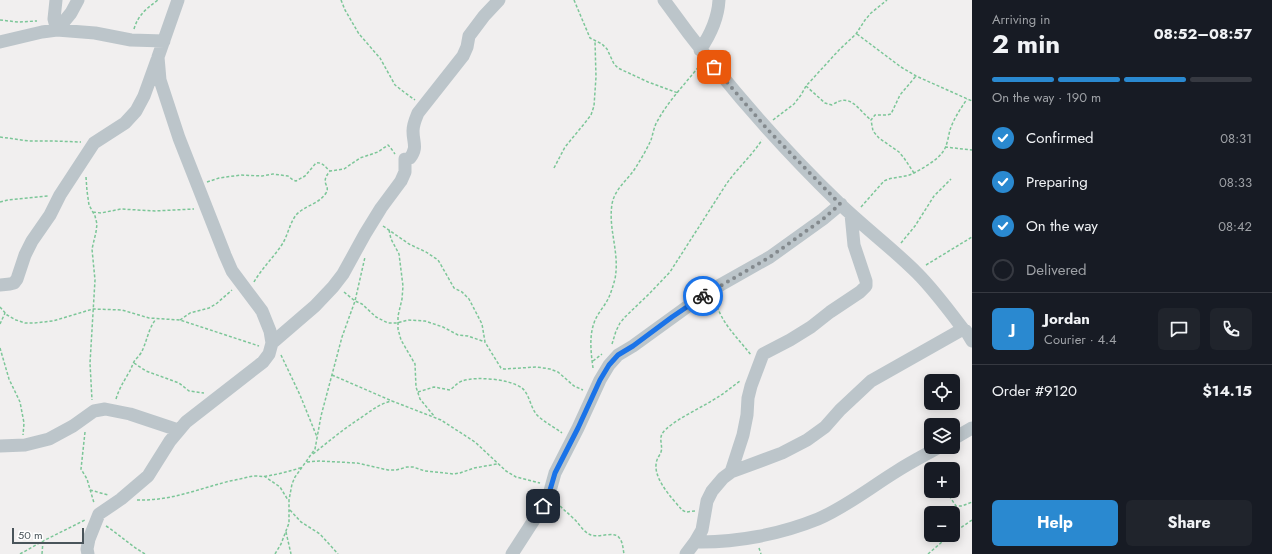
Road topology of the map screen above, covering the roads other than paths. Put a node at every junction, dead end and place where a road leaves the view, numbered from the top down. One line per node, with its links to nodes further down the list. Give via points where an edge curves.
1 (78, 0): 7 (street, via 71,13)
2 (178, 0): 8 (street)
3 (499, 0): 16 (street, via 471,32 463,56 414,121 415,148 410,158 405,159 406,172 381,208 343,274 315,306)
4 (719, 0): 10 (street, via 717,17)
5 (60, 1): 7 (street)
6 (667, 1): 10 (street)
7 (56, 26): 8 (street, via 131,40); 9 (street)
8 (164, 41): 11 (street)
9 (0, 42)
10 (703, 54): 12 (street, via 767,128)
11 (158, 57): 14 (street, via 136,111 125,123 94,143 32,241 14,283); 16 (street, via 160,80 168,109 213,228 232,272 262,311)
12 (840, 204): 13 (street); 25 (street, via 770,257 715,288 618,355 598,384 555,473 543,506)
13 (852, 215): 15 (street, via 932,288); 22 (street, via 854,245 866,281 864,289 790,340 763,354 748,398 743,435)
14 (0, 285)
15 (968, 332): 22 (street, via 871,381 825,427 807,440 782,453)
16 (273, 344): 18 (street, via 263,362)
17 (972, 428): 19 (street)
18 (178, 430): 20 (street, via 107,409 88,415 49,439 25,445); 24 (street, via 148,476 98,517 89,539)
19 (960, 435)
20 (0, 446)
21 (927, 454): 23 (street, via 836,510 790,529 755,537)
22 (731, 472): 23 (street, via 723,478 707,500 702,530)
23 (695, 542): 26 (street)
24 (88, 554)
25 (512, 554)
26 (686, 554)

